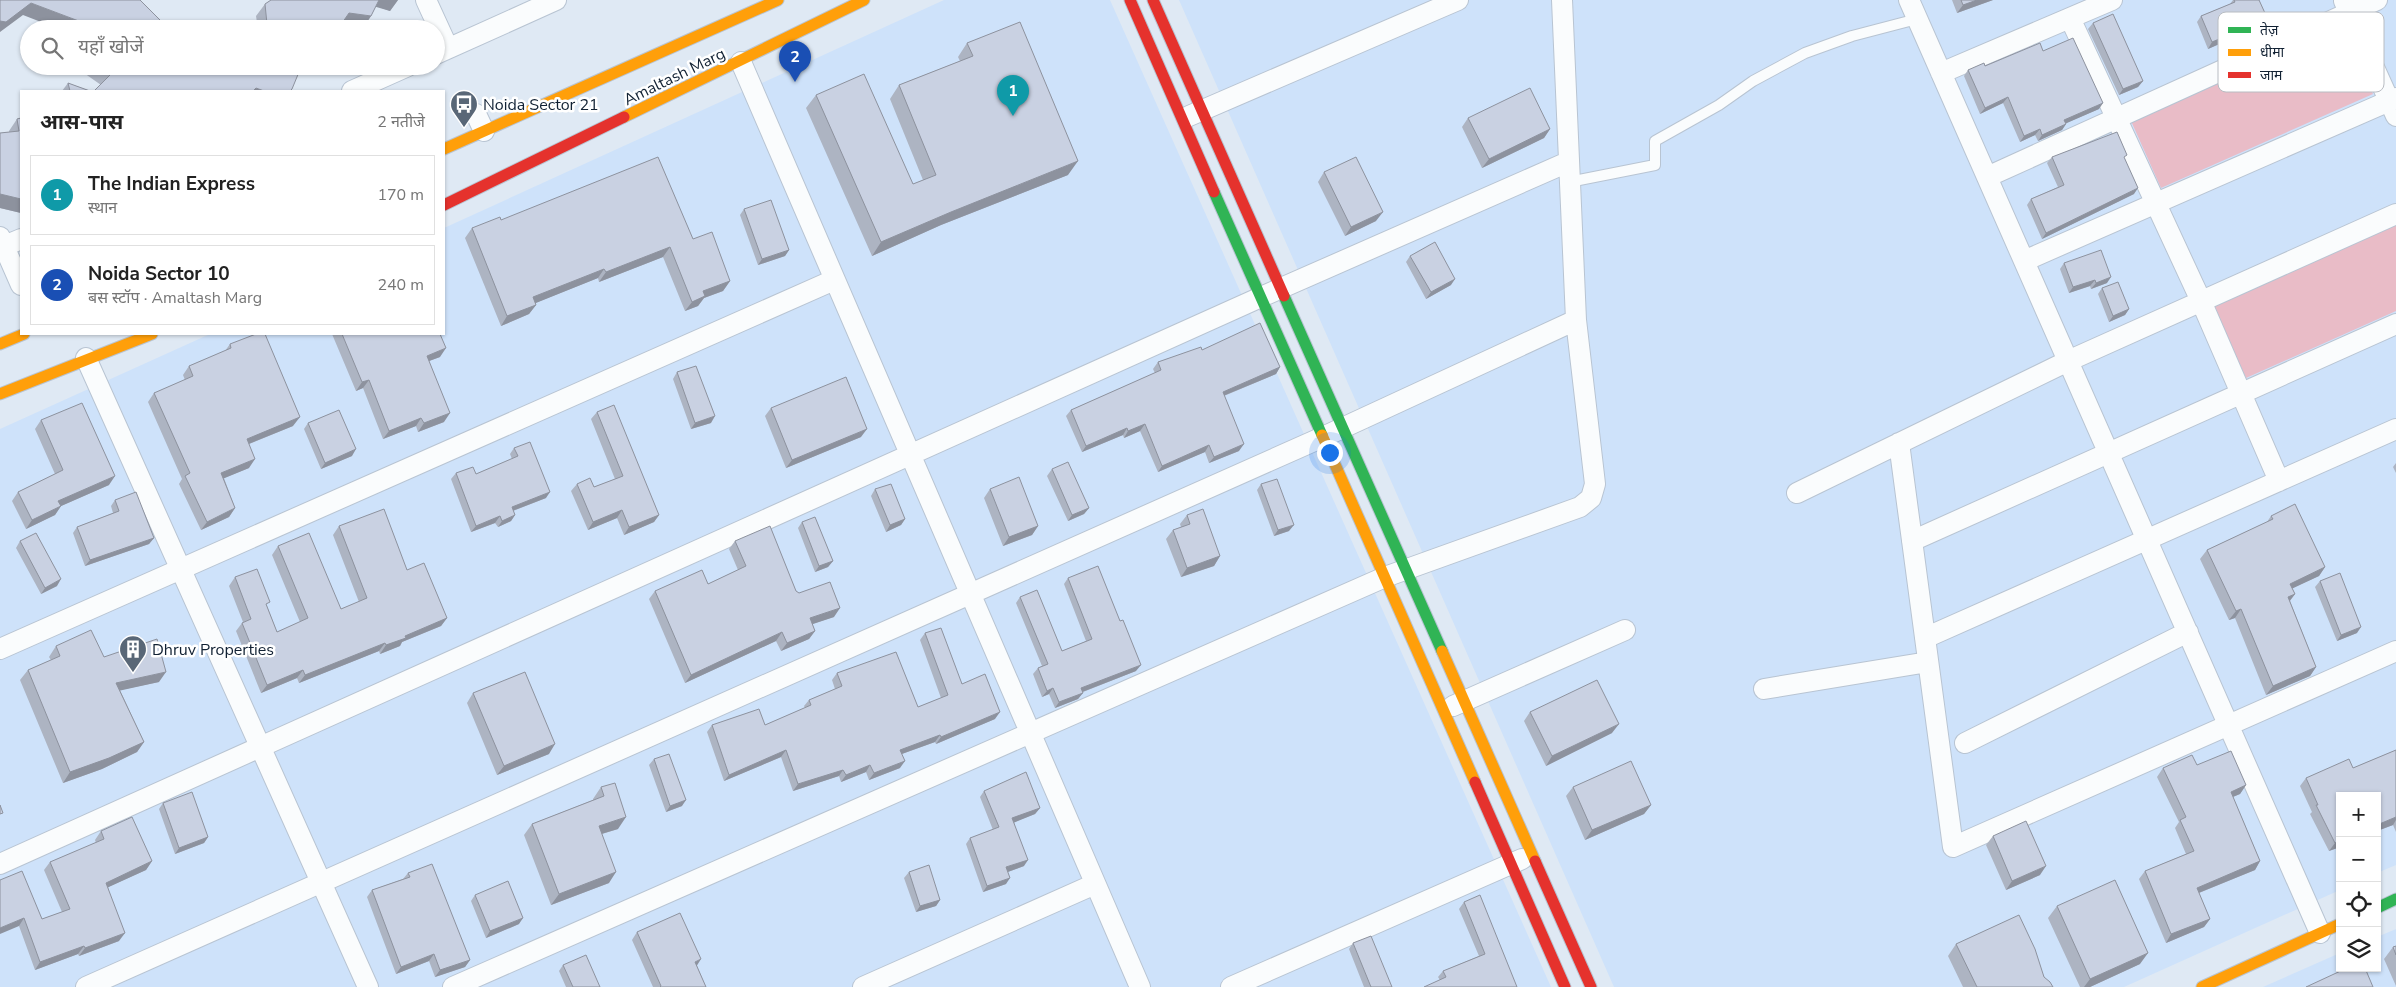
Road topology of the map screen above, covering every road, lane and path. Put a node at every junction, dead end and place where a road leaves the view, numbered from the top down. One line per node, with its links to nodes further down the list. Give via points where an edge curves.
1 (426, 0): 16 (street)
2 (556, 0): 17 (street)
3 (778, 0): 28 (street, Amaltash Marg, via 480,122)
4 (864, 0): 18 (street, Amaltash Marg)
5 (1130, 0): 27 (street)
6 (1153, 0): 25 (street)
7 (1458, 0): 25 (street)
8 (1562, 0): 29 (street)
9 (1909, 0): 15 (street)
10 (2112, 0): 14 (street)
11 (2377, 0): 12 (street)
12 (2347, 6): 13 (street)
13 (2335, 12)
14 (2070, 18): 20 (street); 26 (street)
15 (1917, 19): 20 (street); 31 (lane, via 1852,36 1805,53 1754,81 1719,106 1655,141 1655,165)
16 (432, 20)
17 (445, 50)
18 (741, 62): 33 (street, Amaltash Marg); 37 (street)
19 (2218, 69): 26 (street)
20 (1941, 73): 30 (street)
21 (388, 75): 23 (street)
22 (2384, 84): 24 (street)
23 (354, 90)
24 (2394, 105): 32 (street)
25 (1202, 110): 27 (street); 39 (street)
26 (2116, 118): 30 (street); 32 (street)
27 (1183, 119): 40 (street)
28 (445, 148)
29 (1568, 162): 31 (street); 39 (street)
30 (1987, 176): 36 (street)
31 (1569, 182): 42 (street)
32 (2156, 204): 36 (street); 41 (street)
33 (445, 205)
34 (2396, 214): 41 (street)
35 (6, 243): 38 (street)
36 (2024, 262): 48 (street)
37 (834, 280): 56 (street); 61 (street)
38 (20, 282)
39 (1281, 288): 40 (street); 51 (street)
40 (1261, 297): 53 (street); 56 (street)
41 (2201, 302): 48 (street); 49 (street)
42 (1576, 320): 51 (street); 62 (street, via 1595,484 1590,498 1580,507)
43 (2396, 324): 49 (street)
44 (22, 335): 46 (street)
45 (149, 335): 47 (street)
46 (0, 344)
47 (86, 358): 50 (street); 61 (street)
48 (2068, 361): 54 (street); 55 (street)
49 (2242, 393): 55 (street); 57 (street)
50 (0, 394)
51 (1343, 428): 53 (street); 62 (street)
52 (2396, 429): 57 (street)
53 (1323, 437): 63 (street); 64 (street)
54 (1899, 443): 58 (street); 60 (street)
55 (2109, 453): 59 (street); 60 (street)
56 (910, 455): 64 (street); 77 (street)
57 (2279, 481): 59 (street)
58 (1797, 493)
59 (2147, 540): 66 (street); 67 (street)
60 (1912, 541): 67 (street)
61 (181, 569): 68 (street); 77 (street)
62 (1405, 569): 63 (street); 72 (street)
63 (1384, 577): 73 (street); 75 (street)
64 (970, 594): 75 (street); 81 (street)
65 (1625, 630): 72 (street)
66 (2188, 632): 74 (street); 76 (street)
67 (1925, 638): 70 (street)
68 (0, 649)
69 (2396, 651): 74 (street)
70 (1928, 662): 71 (street); 74 (street, via 1953,847)
71 (1764, 688)
72 (1464, 701): 73 (street); 78 (street)
73 (1443, 710): 80 (street)
74 (2229, 726): 86 (street)
75 (1030, 733): 82 (street); 89 (street)
76 (1965, 742)
77 (261, 747): 79 (street); 81 (street)
78 (1532, 855): 80 (street); 94 (street)
79 (0, 864)
80 (1511, 864): 92 (street); 93 (street)
81 (321, 882): 87 (street); 88 (street)
82 (1095, 884): 90 (street); 91 (street)
83 (2396, 899): 84 (street)
84 (2381, 906)
85 (2336, 926): 86 (street)
86 (2320, 933): 95 (street)
87 (86, 987)
88 (368, 987)
89 (453, 987)
90 (863, 987)
91 (1140, 987)
92 (1231, 987)
93 (1565, 987)
94 (1590, 987)
95 (2202, 987)

